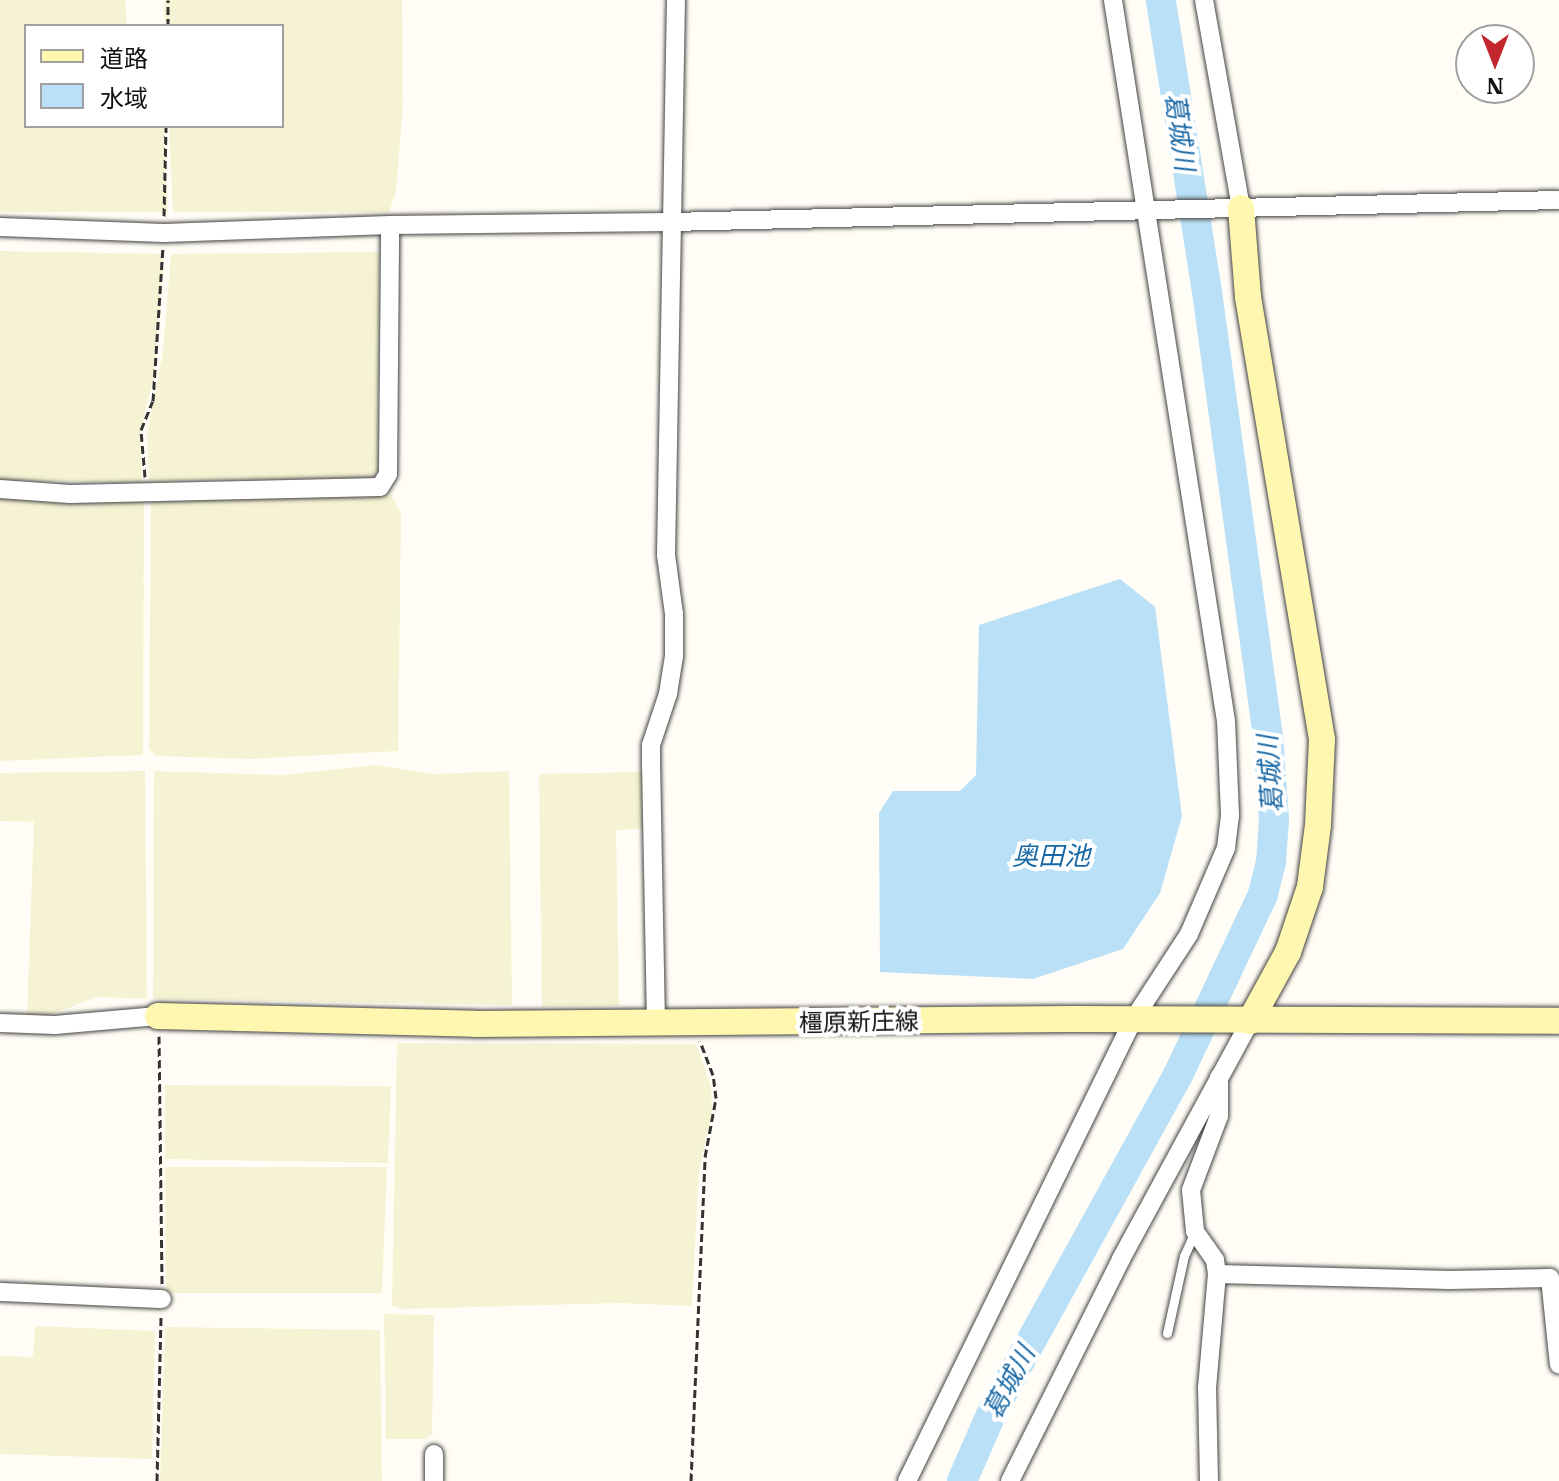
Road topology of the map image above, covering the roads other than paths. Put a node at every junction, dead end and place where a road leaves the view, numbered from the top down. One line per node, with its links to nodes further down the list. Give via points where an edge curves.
1 (676, 0): 7 (street)
2 (1113, 0): 6 (street)
3 (1204, 0): 5 (street)
4 (1559, 200): 5 (street)
5 (1234, 208): 6 (street); 13 (main road, via 1322,740 1310,887 1288,952)
6 (1148, 210): 7 (street); 12 (street, via 1226,721 1230,815 1226,848)
7 (671, 222): 8 (street); 16 (street, via 666,555 674,657 651,745)
8 (390, 225): 9 (street, via 164,233); 10 (street, via 388,474 380,487 70,494)
9 (0, 227)
10 (0, 489)
11 (158, 1016): 15 (street, via 55,1025); 16 (main road, 橿原新庄線)
12 (1145, 1020): 13 (main road, 橿原新庄線); 16 (main road, 橿原新庄線); 26 (street)
13 (1244, 1021): 14 (main road, 橿原新庄線); 17 (street)
14 (1559, 1021)
15 (0, 1023)
16 (656, 1023)
17 (1219, 1077): 18 (street, via 1219,1116 1191,1190); 27 (street)
18 (1195, 1231): 19 (street, via 1215,1260); 22 (lane)
19 (1217, 1274): 23 (street, via 1550,1278); 28 (street, via 1207,1388)
20 (0, 1292): 21 (street)
21 (162, 1299)
22 (1167, 1333)
23 (1559, 1365)
24 (434, 1454): 25 (street)
25 (434, 1481)
26 (907, 1481)
27 (1010, 1481)
28 (1209, 1481)

